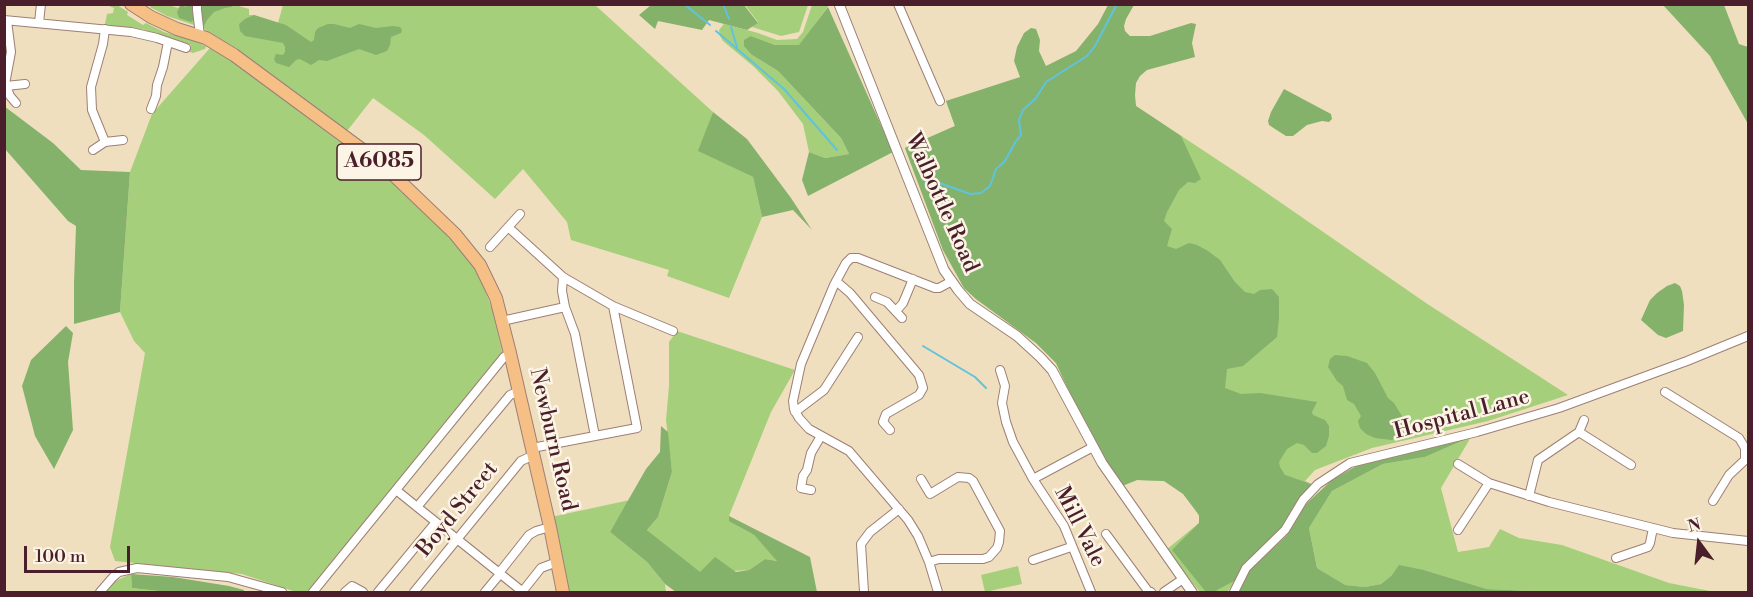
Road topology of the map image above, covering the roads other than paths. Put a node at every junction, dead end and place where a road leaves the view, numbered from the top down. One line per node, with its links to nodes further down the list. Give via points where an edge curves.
1 (41, 4): 7 (street)
2 (132, 4): 9 (main road, A6085, via 151,17)
3 (198, 4): 9 (street)
4 (839, 4): 26 (street, Walbottle Road)
5 (898, 4): 14 (street)
6 (6, 20): 7 (street); 13 (street, via 11,52)
7 (39, 23): 8 (street)
8 (105, 29): 10 (street); 18 (street, via 91,87 92,110)
9 (200, 36): 32 (main road, Newburn Road / A6085, via 234,54 401,181 455,234 480,265 496,297)
10 (168, 42): 11 (street); 16 (street)
11 (186, 48)
12 (25, 84): 13 (street)
13 (6, 86): 15 (street)
14 (940, 101)
15 (16, 103)
16 (151, 109)
17 (123, 140): 18 (street)
18 (105, 142): 19 (street)
19 (93, 150)
20 (520, 214): 21 (street)
21 (508, 227): 22 (street); 23 (street)
22 (490, 247)
23 (563, 277): 28 (street); 29 (street)
24 (913, 279): 25 (street, via 851,258); 26 (street, via 935,288); 30 (street)
25 (836, 281): 40 (street, via 801,364 793,401); 42 (street, via 850,292 919,375 923,388 919,395 886,414 883,422)
26 (952, 281): 46 (street, Walbottle Road, via 970,304 1017,336 1047,364)
27 (875, 297): 30 (street, via 888,302)
28 (613, 306): 33 (street); 44 (street, via 637,428)
29 (565, 307): 32 (street); 44 (street, via 575,334)
30 (896, 311): 31 (street)
31 (902, 318)
32 (502, 321): 36 (main road, Newburn Road / A6085)
33 (673, 331)
34 (1749, 336): 90 (street, Hospital Lane, via 1559,408 1350,463 1318,484 1303,500 1285,530 1246,568)
35 (858, 337): 40 (street, via 825,390)
36 (510, 353): 38 (main road, Newburn Road / A6085); 54 (street)
37 (1000, 370): 52 (street, Mill Vale, via 1005,386 1002,403 1006,422)
38 (519, 391): 47 (main road, Newburn Road / A6085); 58 (street, via 510,395)
39 (1665, 393): 48 (street, via 1739,438)
40 (795, 412): 45 (street)
41 (1584, 420): 43 (street)
42 (890, 430)
43 (1579, 432): 50 (street); 56 (street, via 1538,460)
44 (595, 436): 47 (street)
45 (821, 436): 55 (street, via 803,476 801,488); 59 (street, via 849,451)
46 (1093, 447): 52 (street, Mill Vale); 73 (street, Walbottle Road)
47 (533, 452): 61 (main road, Newburn Road / A6085); 65 (street, Boyd Street, via 521,461)
48 (1747, 460): 57 (street, via 1728,475)
49 (1458, 464): 53 (street)
50 (1631, 465)
51 (921, 479): 71 (street, via 930,494 958,477 969,477 1000,531 997,548 983,559)
52 (1034, 479): 67 (street, Mill Vale, via 1064,526)
53 (1489, 483): 56 (street); 63 (street)
54 (396, 490): 58 (street); 77 (street)
55 (811, 490)
56 (1529, 496): 62 (street)
57 (1713, 501)
58 (417, 507): 60 (street)
59 (899, 509): 71 (street); 84 (street, via 862,540)
60 (436, 522): 65 (street); 80 (street)
61 (550, 527): 70 (main road, Newburn Road / A6085); 72 (street, via 529,536)
62 (1653, 528): 66 (street); 68 (street, via 1648,547)
63 (1458, 530)
64 (1106, 534): 87 (street)
65 (458, 539): 72 (street); 81 (street, Boyd Street)
66 (1749, 541)
67 (1071, 547): 69 (street); 86 (street, Mill Vale)
68 (1616, 558)
69 (1033, 560)
70 (557, 562): 74 (street, via 542,568); 83 (main road, Newburn Road / A6085)
71 (929, 562): 85 (street)
72 (499, 574): 74 (street); 82 (street)
73 (1183, 579): 88 (street); 89 (street, Walbottle Road)
74 (525, 591)
75 (100, 592): 76 (street, via 119,572 136,568 227,577)
76 (282, 592)
77 (313, 592)
78 (345, 592): 79 (street, via 352,586)
79 (363, 592)
80 (378, 592)
81 (414, 592)
82 (485, 592)
83 (563, 592)
84 (864, 592)
85 (938, 592)
86 (1091, 592)
87 (1150, 592)
88 (1164, 592)
89 (1192, 592)
90 (1234, 592)

